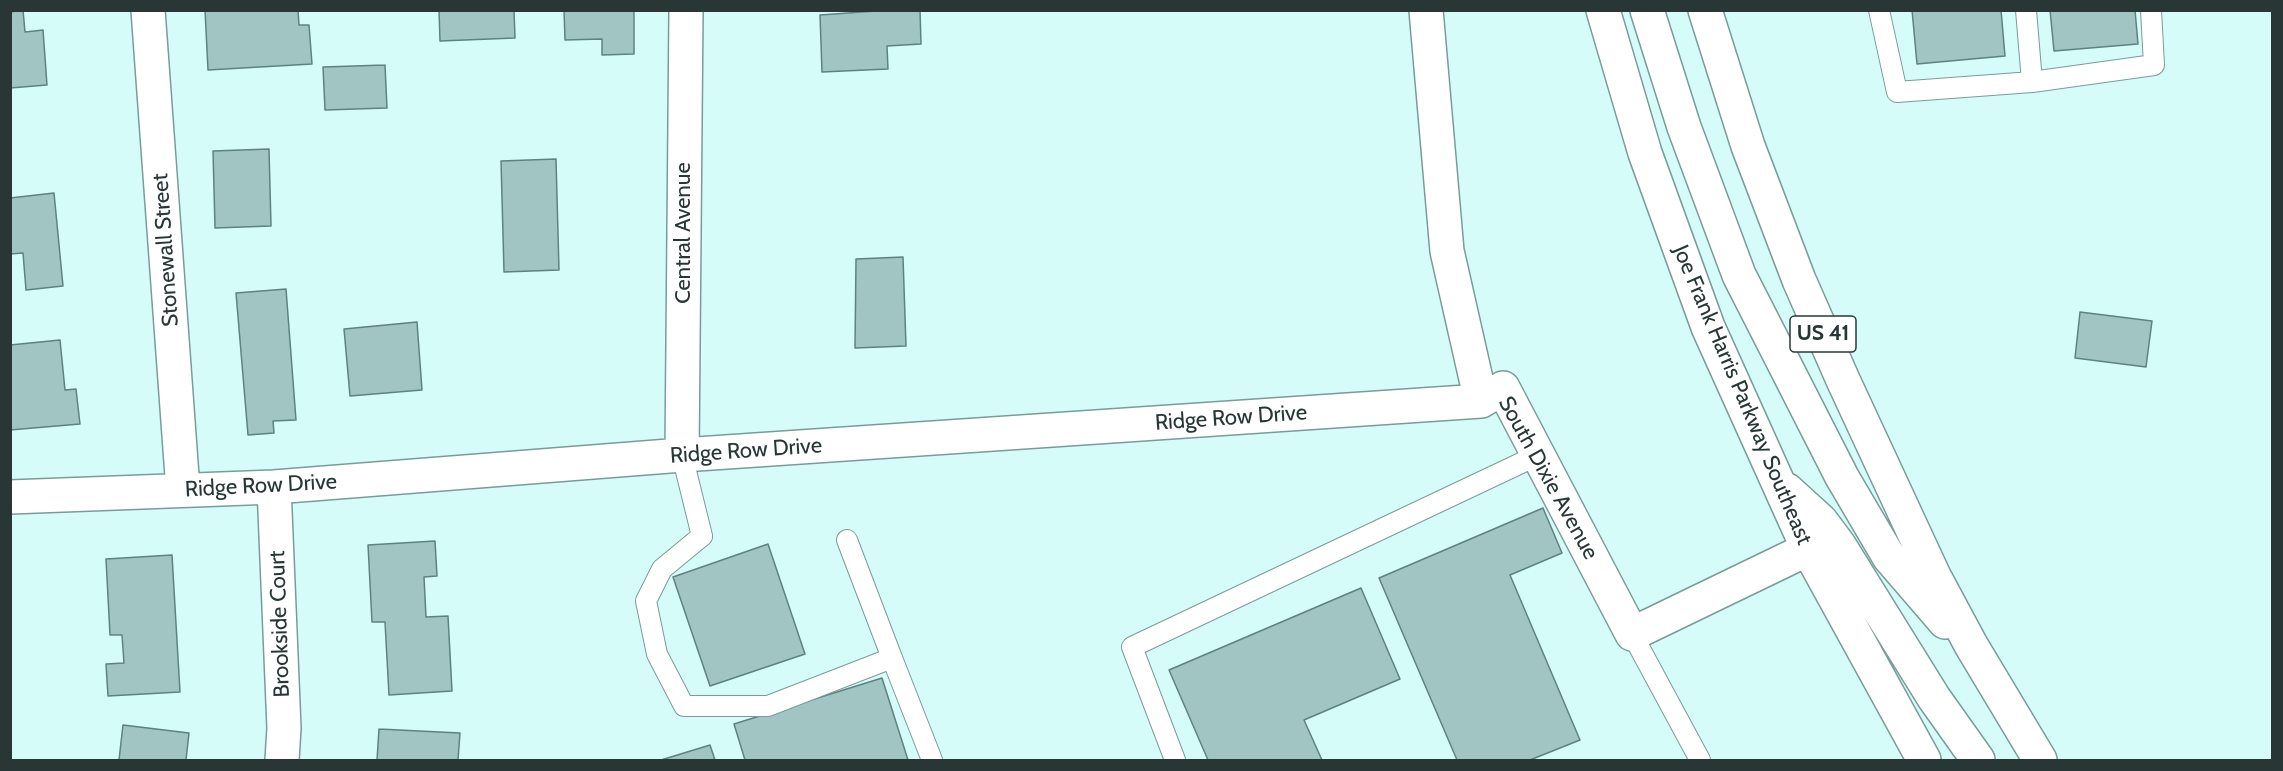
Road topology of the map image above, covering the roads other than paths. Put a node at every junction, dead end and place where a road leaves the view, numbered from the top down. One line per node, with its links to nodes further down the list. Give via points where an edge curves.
1 (148, 10): 16 (street, Stonewall Street)
2 (686, 10): 12 (street, Central Avenue)
3 (1426, 10): 11 (street, South Dixie Avenue, via 1447,251)
4 (1603, 10): 14 (street, Joe Frank Harris Parkway Southeast, via 1645,153 1676,241 1708,327)
5 (1647, 10): 21 (street, via 1726,244 1795,389 1889,557)
6 (1705, 10): 21 (street, US 41, via 1748,146 1799,280 1902,508)
7 (1879, 10): 10 (lane, via 1897,92)
8 (2026, 10): 10 (lane)
9 (2151, 10): 10 (lane, via 2154,65)
10 (2032, 82)
11 (1481, 401): 12 (street, Ridge Row Drive); 13 (street, South Dixie Avenue, via 1503,388)
12 (682, 455): 15 (street, Ridge Row Drive); 22 (lane, via 702,536 662,569 646,601 657,654 684,706 768,706)
13 (1538, 455): 20 (street, South Dixie Avenue); 25 (lane, via 1132,647)
14 (1778, 483): 19 (street, Joe Frank Harris Parkway Southeast); 28 (street, via 1821,521 1839,545 1934,698)
15 (274, 488): 16 (street, Ridge Row Drive); 23 (street, Brookside Court)
16 (183, 490): 17 (street, Ridge Row Drive)
17 (10, 497)
18 (847, 540): 22 (lane)
19 (1808, 549): 20 (street); 27 (street, Joe Frank Harris Parkway Southeast)
20 (1632, 634): 26 (lane)
21 (1971, 645): 29 (street, US 41)
22 (892, 658): 24 (lane)
23 (282, 760)
24 (932, 760)
25 (1175, 760)
26 (1700, 760)
27 (1924, 760)
28 (1978, 760)
29 (2040, 760)

